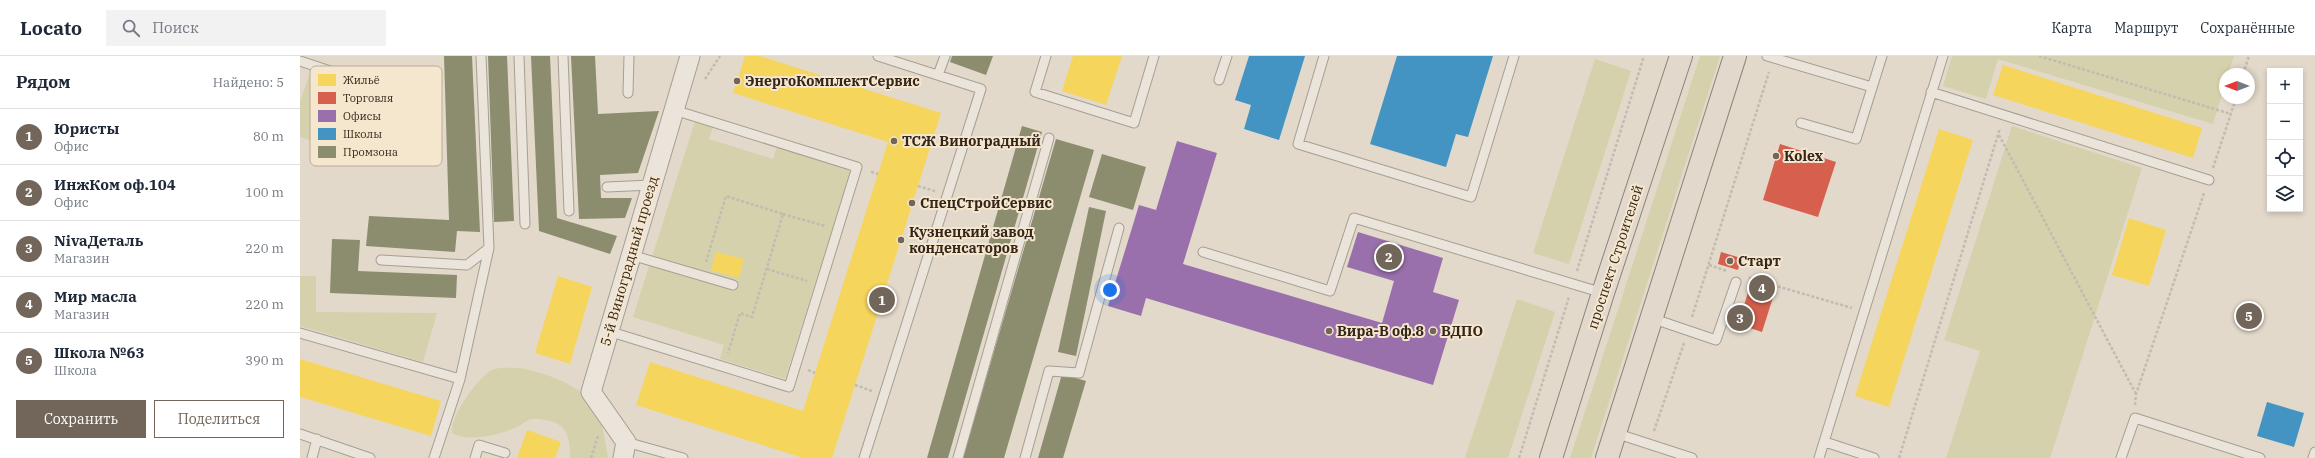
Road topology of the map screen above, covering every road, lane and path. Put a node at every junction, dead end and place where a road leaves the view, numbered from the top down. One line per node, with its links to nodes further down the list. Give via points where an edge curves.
1 (481, 56): 44 (lane)
2 (519, 56): 41 (lane)
3 (563, 56): 39 (lane)
4 (629, 56): 28 (lane)
5 (690, 56): 30 (street, 5-й Виноградный проезд)
6 (881, 56): 24 (lane)
7 (944, 56): 24 (lane)
8 (1046, 56): 9 (lane, via 1035,92 1134,123)
9 (1154, 56)
10 (1227, 56): 25 (lane)
11 (1324, 56): 12 (lane, via 1298,144 1471,197)
12 (1514, 56)
13 (1644, 56): 54 (path)
14 (1681, 56): 57 (main road, проспект Строителей)
15 (1734, 56): 59 (main road)
16 (1882, 56): 26 (lane)
17 (1943, 56): 27 (lane)
18 (2039, 56): 32 (path)
19 (2249, 56): 23 (path)
20 (1770, 57): 26 (lane); 48 (path)
21 (300, 62): 22 (lane)
22 (312, 66)
23 (2245, 68)
24 (938, 75): 80 (lane, via 981,89)
25 (1219, 80)
26 (1872, 87): 33 (lane, via 1856,139)
27 (1931, 92): 31 (lane); 58 (lane)
28 (628, 93)
29 (2234, 104): 32 (path)
30 (674, 110): 37 (street, 5-й Виноградный проезд); 43 (lane, via 857,167)
31 (2004, 114): 34 (path); 36 (lane)
32 (2231, 114): 36 (path)
33 (1801, 123)
34 (1998, 134): 65 (path); 89 (path)
35 (1049, 138): 81 (lane)
36 (2209, 180): 65 (path)
37 (652, 185): 38 (lane); 46 (street, 5-й Виноградный проезд)
38 (606, 187)
39 (569, 211)
40 (784, 214): 43 (path); 49 (path); 51 (path, via 726,196)
41 (525, 224)
42 (1118, 228): 82 (lane, via 1079,373 1049,371)
43 (838, 230): 56 (lane)
44 (489, 248): 47 (lane, via 467,265); 64 (lane)
45 (1203, 252): 54 (lane, via 1330,292 1354,218)
46 (631, 255): 51 (lane); 60 (street, 5-й Виноградный проезд)
47 (381, 260)
48 (1709, 265): 50 (path); 61 (path)
49 (767, 269): 56 (path); 63 (path, via 752,317 740,313)
50 (1731, 272)
51 (702, 276): 55 (lane)
52 (1746, 276): 58 (path)
53 (1736, 282): 61 (lane, via 1716,340)
54 (1573, 284): 57 (lane); 83 (path)
55 (732, 285)
56 (821, 285): 63 (lane, via 789,387)
57 (1602, 293): 84 (main road, проспект Строителей)
58 (1864, 312): 70 (lane)
59 (1651, 318): 61 (lane); 67 (main road)
60 (608, 331): 63 (lane); 72 (street, 5-й Виноградный проезд, via 591,392)
61 (1688, 331): 71 (path)
62 (300, 333): 64 (lane)
63 (723, 367)
64 (460, 379): 77 (lane)
65 (2136, 394): 66 (path)
66 (2135, 418): 90 (lane); 91 (lane)
67 (1614, 433): 71 (lane); 85 (main road)
68 (300, 434): 69 (lane)
69 (317, 439): 75 (lane); 76 (lane)
70 (1825, 442): 87 (lane); 88 (lane)
71 (1650, 445): 86 (lane)
72 (624, 450): 79 (lane)
73 (2315, 452): 92 (lane)
74 (505, 453): 78 (lane, via 479,445)
75 (312, 458)
76 (370, 458)
77 (434, 458)
78 (475, 458)
79 (683, 458)
80 (864, 458)
81 (958, 458)
82 (1024, 458)
83 (1519, 458)
84 (1551, 458)
85 (1607, 458)
86 (1692, 458)
87 (1820, 458)
88 (1874, 458)
89 (1899, 458)
90 (2121, 458)
91 (2260, 458)
92 (2313, 458)

